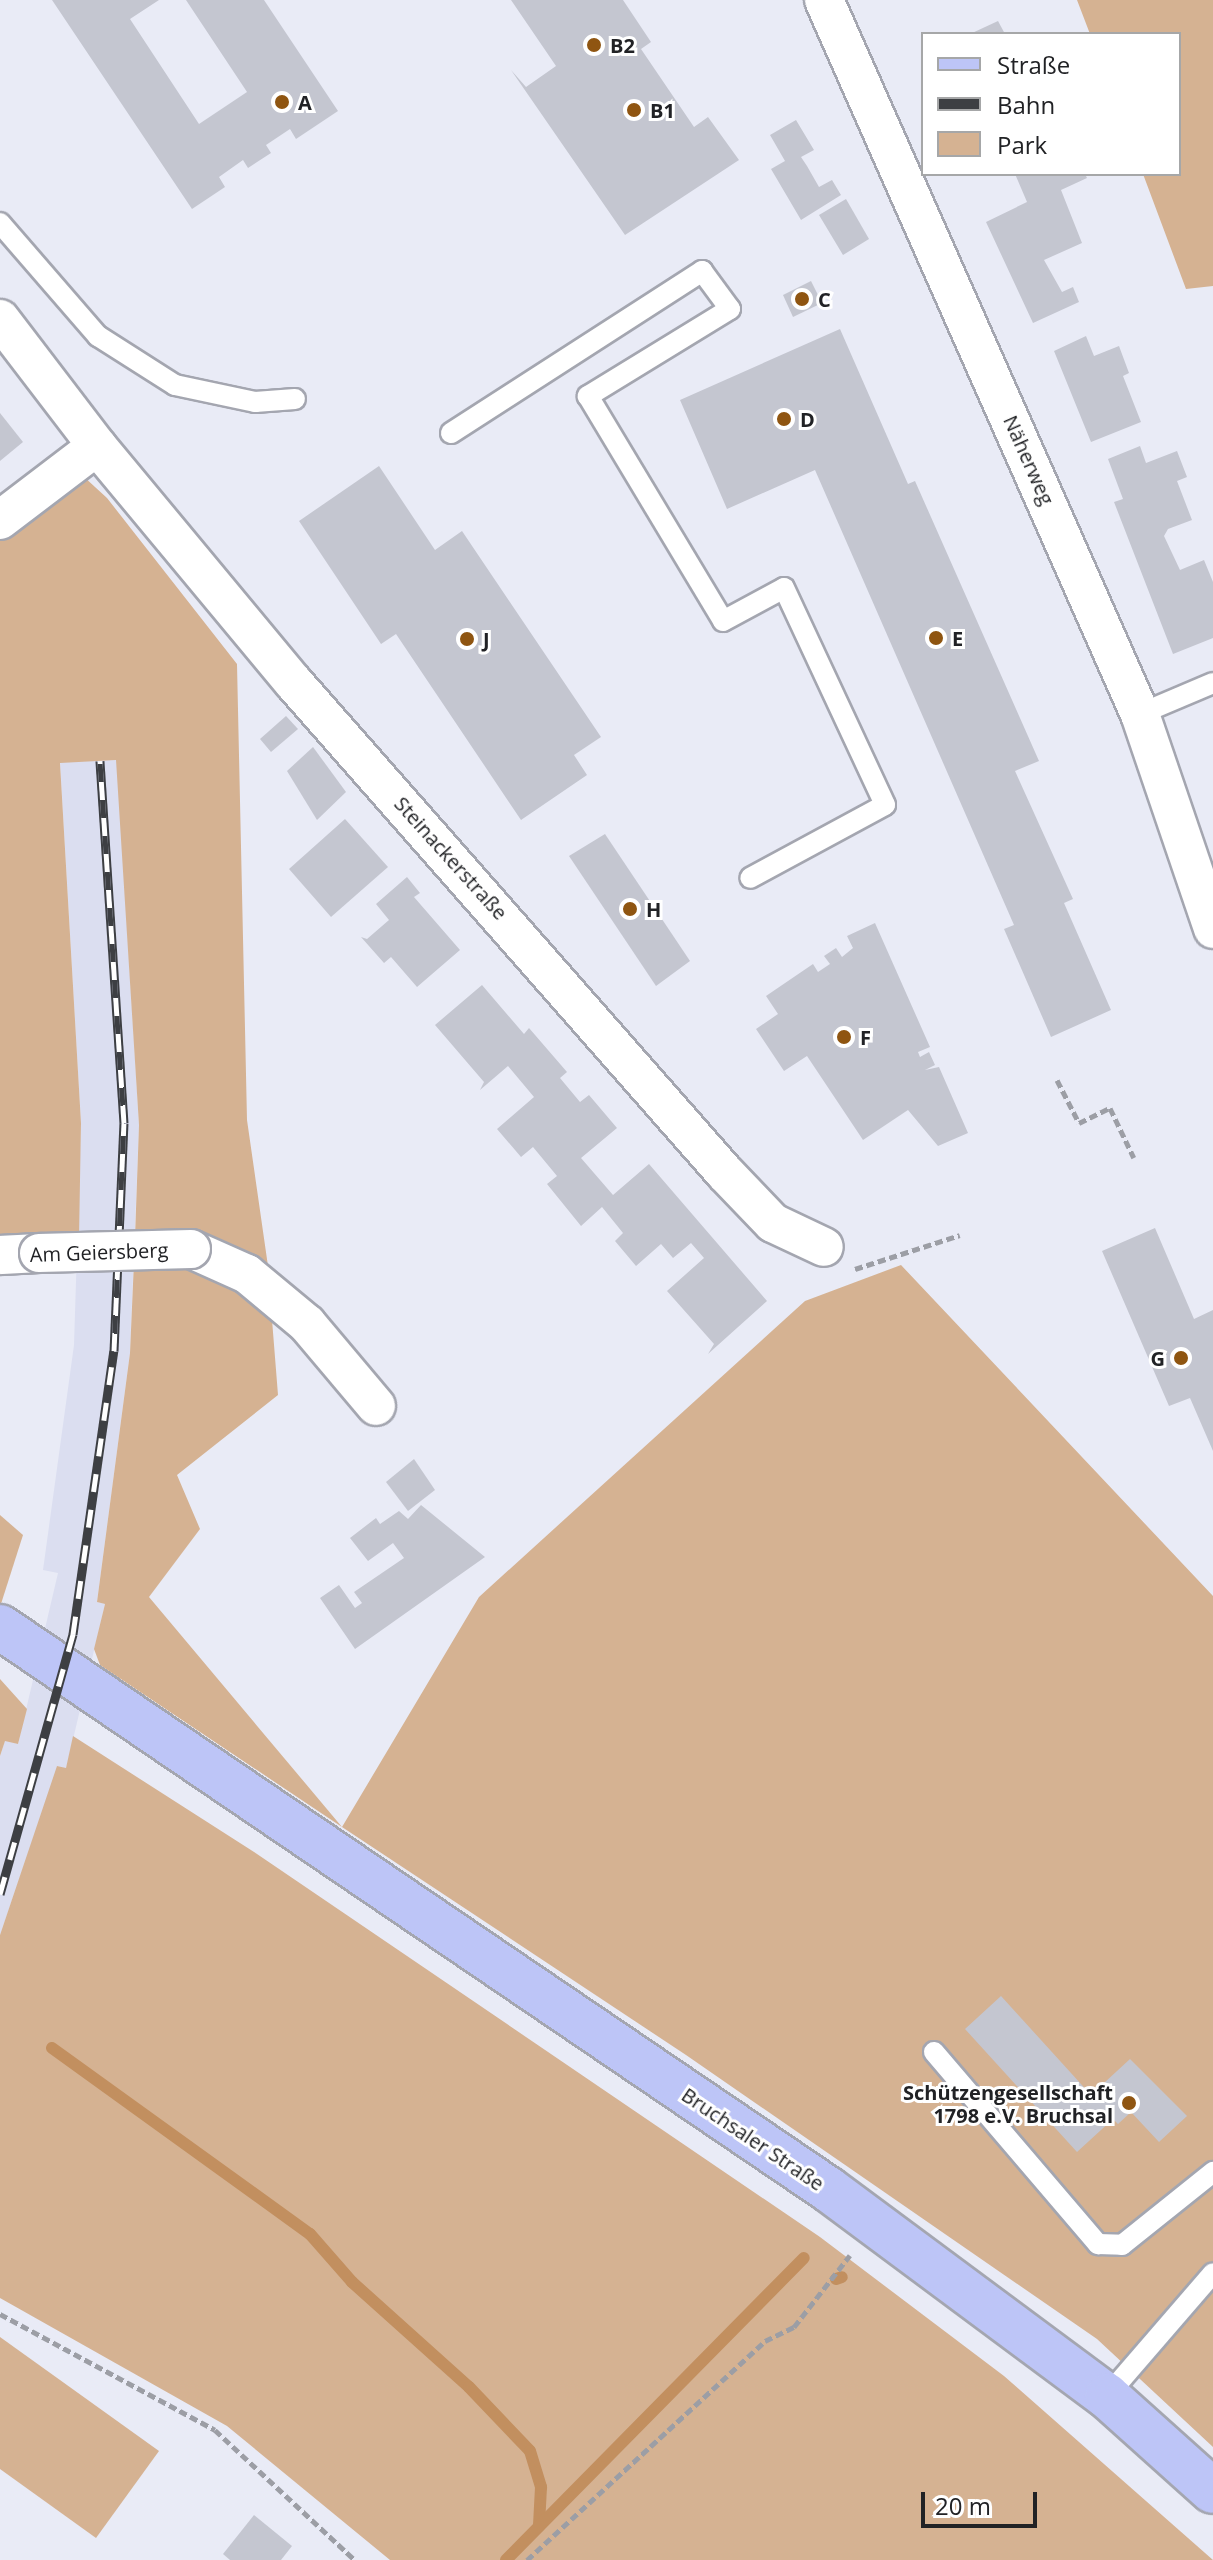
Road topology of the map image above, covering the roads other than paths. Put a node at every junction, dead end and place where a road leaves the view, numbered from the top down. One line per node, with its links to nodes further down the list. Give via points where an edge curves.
1 (824, 0): 9 (street, Näherweg)
2 (0, 223): 4 (lane, via 98,336 175,385 255,402)
3 (0, 319): 6 (street, Steinackerstraße)
4 (295, 399)
5 (451, 433): 10 (lane, via 702,271 730,309 588,396 723,621 784,588 885,805)
6 (97, 446): 7 (street); 12 (street, Steinackerstraße, via 294,683 725,1173 773,1223)
7 (0, 520)
8 (1213, 683): 9 (lane)
9 (1140, 714): 11 (street, Näherweg)
10 (750, 878)
11 (1213, 929)
12 (824, 1247)
13 (0, 1255): 14 (street, Am Geiersberg, bridge, via 191,1249 247,1274 307,1324)
14 (376, 1406)
15 (0, 1627): 19 (main road, Bruchsaler Straße, via 828,2189)
16 (934, 2052): 17 (lane, via 1098,2244 1122,2245)
17 (1213, 2172)
18 (1213, 2273): 19 (lane)
19 (1107, 2396): 20 (main road, Bruchsaler Straße)
20 (1213, 2491)

